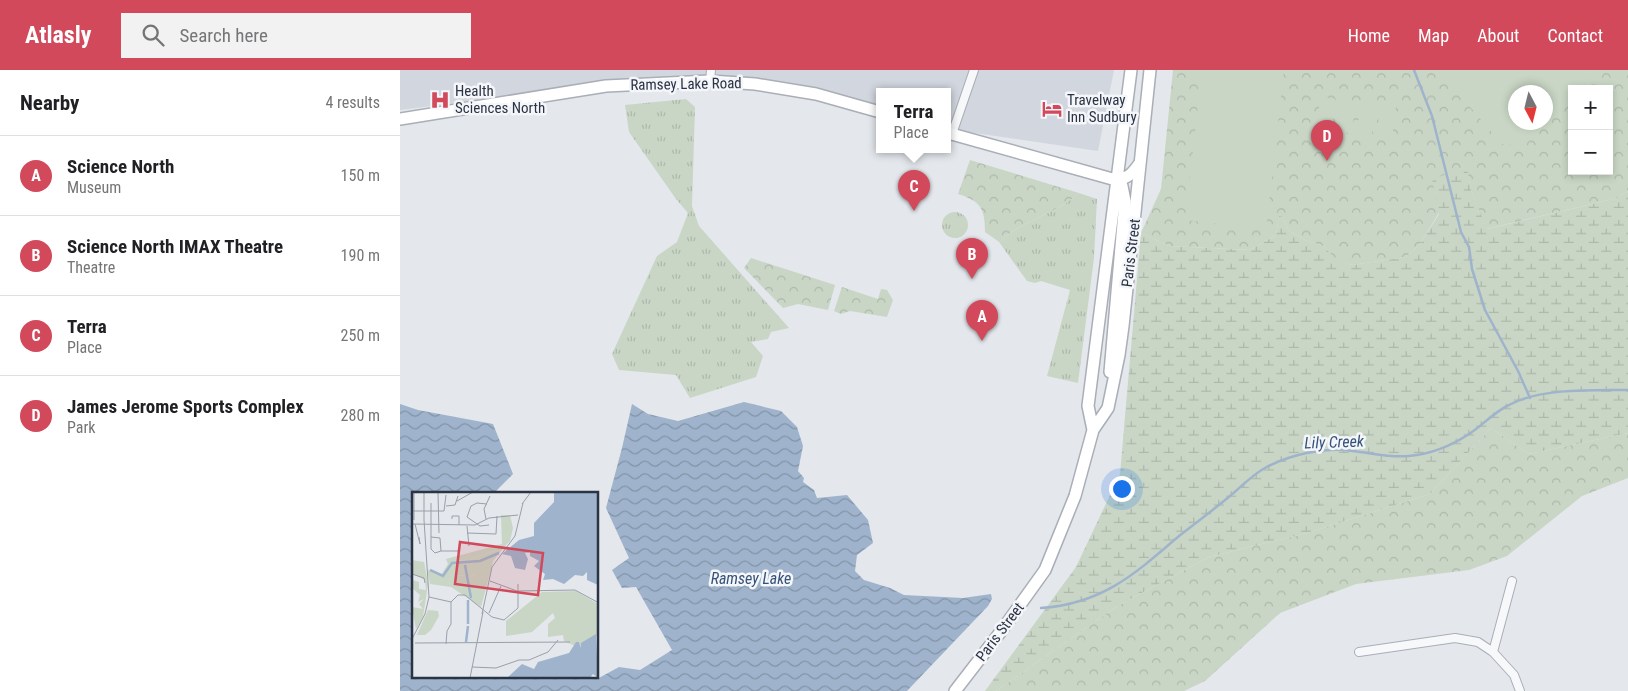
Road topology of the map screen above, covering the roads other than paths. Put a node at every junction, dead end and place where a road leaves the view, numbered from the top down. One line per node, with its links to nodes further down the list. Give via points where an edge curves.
1 (974, 70): 7 (street)
2 (1131, 70): 10 (main road, Paris Street)
3 (1150, 70): 9 (main road, Paris Street)
4 (711, 75): 5 (main road, Ramsey Lake Road, via 816,94); 6 (main road, Ramsey Lake Road, via 606,86)
5 (876, 111)
6 (400, 119)
7 (951, 130)
8 (951, 133): 10 (main road)
9 (1141, 160): 10 (main road, via 1134,173); 11 (main road, Paris Street, via 1119,354)
10 (1116, 180): 11 (main road, via 1122,186 1125,201); 12 (main road, Paris Street, via 1088,406)
11 (1108, 408): 12 (main road, Paris Street)
12 (1093, 430): 16 (main road, Paris Street, via 1075,496 1045,570)
13 (1512, 581): 15 (street)
14 (1359, 652): 15 (street, via 1456,638 1478,642)
15 (1493, 652): 17 (street, via 1514,675)
16 (955, 691)
17 (1520, 691)

